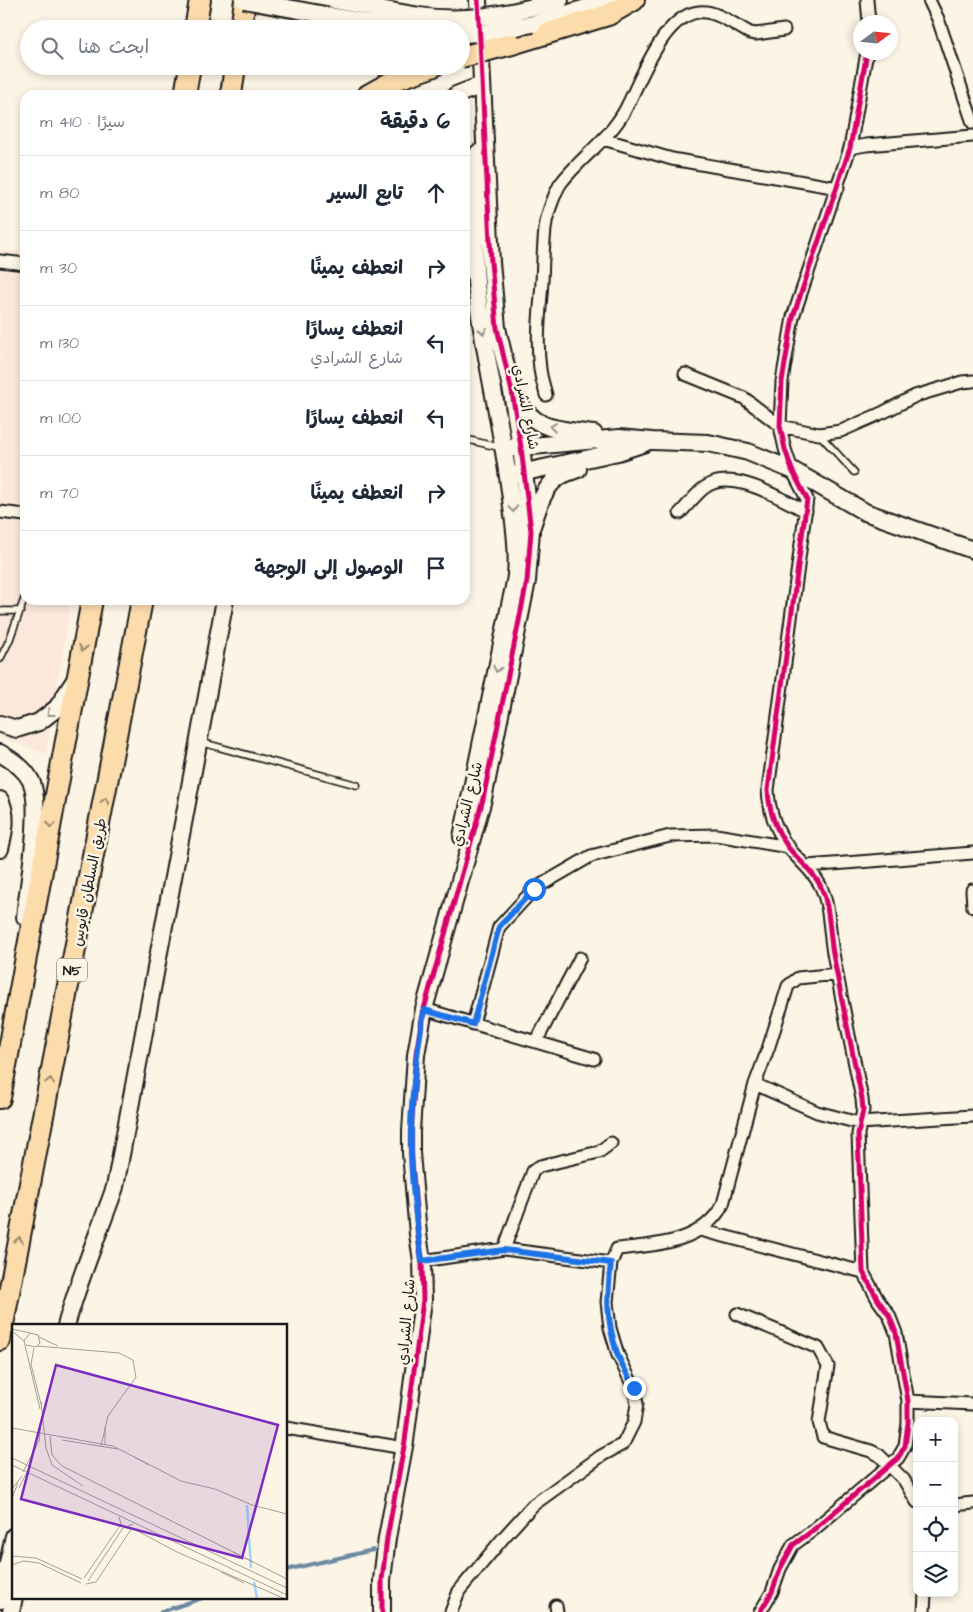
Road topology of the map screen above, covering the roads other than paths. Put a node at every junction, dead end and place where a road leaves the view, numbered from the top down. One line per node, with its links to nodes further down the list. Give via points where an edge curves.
1 (193, 0): 13 (highway)
2 (200, 0): 14 (highway)
3 (245, 0): 15 (highway); 16 (street, bridge)
4 (336, 0): 12 (street, bridge, via 419,16)
5 (478, 0): 24 (street, شارع الشرادي)
6 (560, 0): 12 (street)
7 (613, 0): 12 (street)
8 (634, 0): 19 (highway, bridge, via 608,15)
9 (867, 0): 11 (street)
10 (930, 0): 30 (street)
11 (868, 15)
12 (531, 16): 18 (street, bridge, via 483,33)
13 (191, 20)
14 (197, 20)
15 (242, 20)
16 (353, 20)
17 (784, 30): 32 (street, via 750,33 706,12 681,18 657,46 623,114)
18 (470, 34)
19 (470, 55)
20 (866, 60): 33 (street)
21 (188, 75): 25 (highway)
22 (234, 75): 26 (highway)
23 (409, 75): 27 (highway)
24 (482, 85): 28 (street); 29 (street, شارع الشرادي)
25 (186, 90)
26 (232, 90)
27 (377, 90)
28 (469, 90)
29 (484, 109): 39 (street, شارع الشرادي, via 497,328); 46 (street, شارع الشرادي, one-way to 46, via 474,198 475,268 481,324)
30 (973, 123)
31 (973, 136): 33 (street)
32 (603, 139): 34 (street, via 672,159); 40 (street, via 578,162 560,185 546,221 539,334 540,370)
33 (850, 148): 34 (street)
34 (838, 188): 41 (street, via 793,317 782,381)
35 (0, 261): 36 (street)
36 (20, 263)
37 (685, 374): 41 (street, via 744,398)
38 (973, 381): 42 (street, via 914,396 841,431)
39 (512, 392): 44 (street, one-way to 39, via 543,426 527,414); 45 (street, شارع الشرادي)
40 (546, 395)
41 (780, 426): 42 (street); 47 (street)
42 (820, 434): 48 (lane)
43 (470, 440): 46 (lane)
44 (618, 445): 45 (street); 47 (street, via 652,441 715,445 748,452); 49 (street); 54 (street, via 559,477 543,496)
45 (521, 447): 46 (street); 49 (street, شارع الشرادي)
46 (504, 449): 49 (street, شارع الشرادي)
47 (792, 470): 50 (street, via 806,499); 55 (street, via 865,512)
48 (854, 472)
49 (517, 474): 54 (street, شارع الشرادي); 77 (street, شارع الشرادي, one-way to 77, via 516,577)
50 (806, 511): 52 (street, via 747,483 723,481 705,487); 71 (street, via 768,790 774,823)
51 (0, 512): 53 (street)
52 (680, 513)
53 (20, 515)
54 (531, 531): 77 (street, شارع الشرادي, via 527,581 482,799)
55 (973, 550)
56 (23, 605): 62 (lane)
57 (91, 605): 65 (highway, one-way to 65)
58 (141, 605): 64 (highway, طريق السلطان قابوس / N5)
59 (147, 605): 64 (highway)
60 (224, 605): 67 (street)
61 (0, 611): 62 (lane)
62 (21, 611): 63 (lane)
63 (0, 659)
64 (130, 673): 97 (highway, طريق السلطان قابوس / N5, one-way to 64)
65 (79, 674): 66 (street, one-way to 66, via 57,708 39,722 17,729); 82 (highway, one-way to 82)
66 (0, 724)
67 (198, 742): 69 (lane); 96 (street, via 115,1187)
68 (0, 753): 82 (street, via 20,766 31,781 37,801)
69 (357, 785)
70 (0, 800): 72 (street, via 5,823)
71 (789, 847): 74 (street); 81 (street, via 716,836 670,836 591,856 534,889 499,927)
72 (0, 849)
73 (973, 853): 74 (street)
74 (806, 866): 79 (street, via 822,893)
75 (972, 890): 76 (street)
76 (973, 907)
77 (443, 942): 80 (street, شارع الشرادي)
78 (580, 958): 83 (street)
79 (836, 974): 85 (street, via 798,978 788,986); 88 (street, via 862,1099)
80 (424, 1010): 81 (street); 92 (street, شارع الشرادي, via 416,1055 411,1131)
81 (473, 1024): 83 (street)
82 (10, 1042): 86 (highway)
83 (536, 1042): 84 (street)
84 (594, 1059)
85 (755, 1084): 88 (street, via 817,1112); 90 (street, via 724,1204 712,1221)
86 (0, 1098)
87 (973, 1116): 88 (street)
88 (859, 1123): 94 (street)
89 (611, 1143): 91 (street, via 599,1152 540,1166 534,1171)
90 (700, 1230): 93 (street, via 662,1245 617,1249); 94 (street)
91 (504, 1250): 92 (street); 93 (street)
92 (422, 1261): 101 (street, شارع الشرادي, via 423,1300)
93 (611, 1263): 112 (street, via 607,1302 610,1328 618,1355 634,1388 637,1404 634,1422 623,1444 533,1505 459,1591)
94 (863, 1272): 98 (street, via 896,1333)
95 (737, 1314): 102 (street, via 818,1348 828,1366 819,1422 823,1437 872,1451)
96 (67, 1324)
97 (0, 1340)
98 (908, 1401): 99 (street); 102 (street, via 905,1446)
99 (973, 1404)
100 (288, 1428): 101 (street)
101 (404, 1448): 111 (street, شارع الشرادي, via 386,1546)
102 (889, 1467): 103 (street, via 904,1480); 113 (street, via 793,1545)
103 (913, 1495)
104 (973, 1503): 105 (street)
105 (958, 1505)
106 (12, 1543): 107 (street)
107 (4, 1570): 110 (street)
108 (12, 1581): 110 (street)
109 (925, 1597): 114 (street)
110 (4, 1602)
111 (382, 1612)
112 (451, 1612)
113 (760, 1612)
114 (924, 1612)

